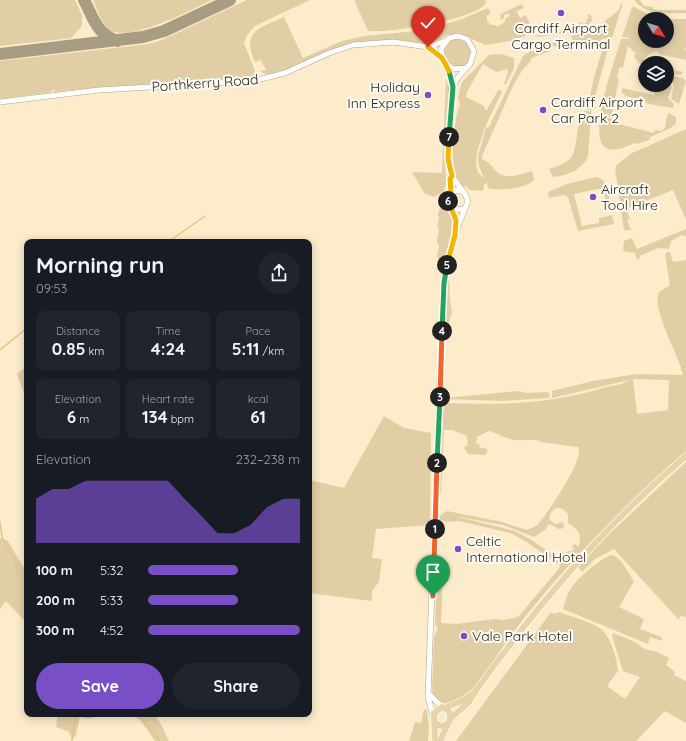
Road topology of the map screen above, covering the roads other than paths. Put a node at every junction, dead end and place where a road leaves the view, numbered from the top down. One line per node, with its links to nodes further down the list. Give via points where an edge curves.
1 (445, 41): 2 (street, Porthkerry Road); 3 (street, via 441,49); 5 (street, via 458,36 471,42 474,56)
2 (428, 47): 3 (street); 7 (street, Porthkerry Road, via 393,42 361,44 334,51 285,73 249,82 99,90)
3 (442, 58): 4 (street)
4 (448, 66): 5 (street, via 457,70); 6 (street)
5 (466, 68): 6 (street)
6 (453, 87): 8 (street, via 448,153)
7 (0, 102)
8 (452, 176): 9 (street); 10 (street)
9 (464, 192): 10 (street, via 456,190); 11 (street, via 468,198)
10 (451, 193): 12 (street, via 448,202)
11 (465, 207): 12 (street, via 460,210); 13 (street)
12 (452, 208): 13 (street)
13 (455, 235): 16 (street, via 443,288)
14 (686, 456): 15 (main road, via 628,508 572,568 515,636)
15 (475, 692): 17 (main road, via 462,701); 19 (main road, via 473,698)
16 (429, 694): 17 (street); 18 (street)
17 (443, 708): 18 (main road, via 437,709); 19 (main road, via 450,713)
18 (434, 718): 19 (main road, via 440,726 446,725); 20 (main road)
19 (450, 719): 21 (main road)
20 (435, 741)
21 (440, 741)

